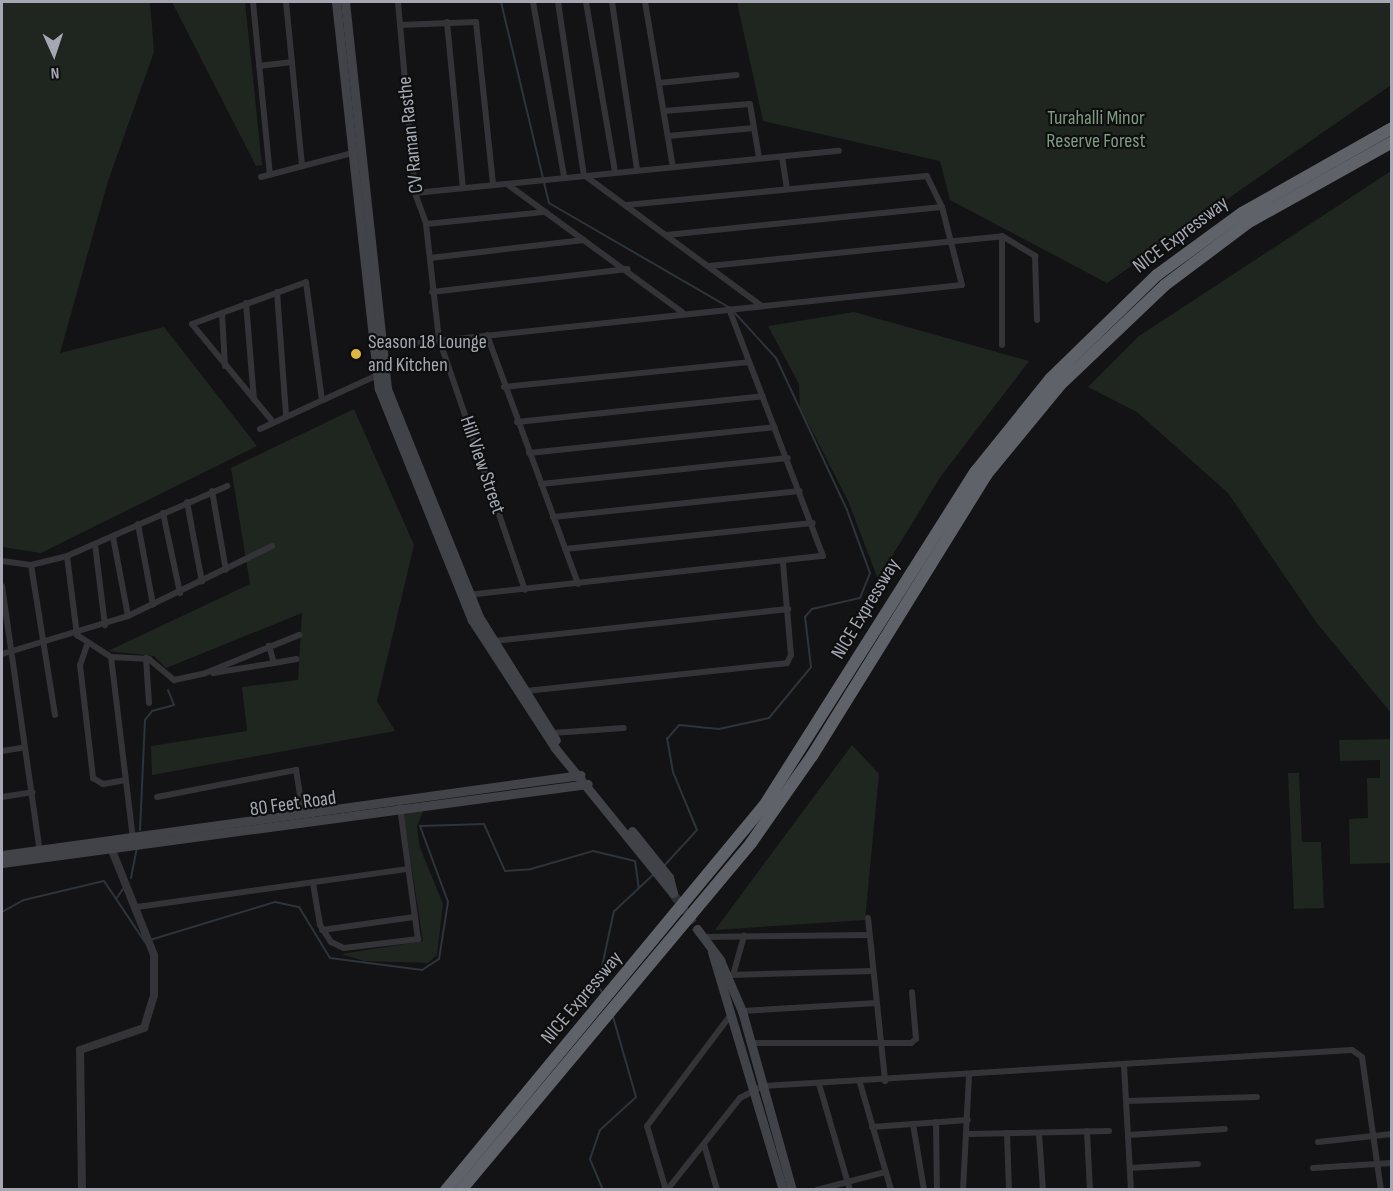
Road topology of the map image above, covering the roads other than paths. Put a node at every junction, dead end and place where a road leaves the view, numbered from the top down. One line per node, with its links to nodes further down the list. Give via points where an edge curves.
1 (253, 2): 14 (street)
2 (286, 2): 13 (street)
3 (336, 2): 23 (main road)
4 (345, 2): 23 (main road)
5 (398, 2): 12 (street, CV Raman Rasthe)
6 (533, 2): 32 (street)
7 (558, 2): 31 (street)
8 (586, 2): 29 (street)
9 (612, 2): 28 (street)
10 (645, 2): 16 (street)
11 (447, 22): 12 (street); 35 (street, via 477,24); 36 (street)
12 (400, 25): 38 (street, CV Raman Rasthe)
13 (292, 62): 14 (street); 26 (street)
14 (259, 66): 30 (street)
15 (737, 75): 16 (street)
16 (659, 83): 17 (street)
17 (664, 111): 18 (street, via 750,104); 20 (street)
18 (754, 128): 20 (street); 25 (street)
19 (1392, 128): 152 (highway, NICE Expressway, via 1242,213 1156,275 1051,378 976,471 764,806 611,993)
20 (668, 136): 27 (street)
21 (1392, 142): 152 (highway, NICE Expressway, via 1249,222 1165,285 1060,385 986,475 773,812 615,1006)
22 (839, 151): 24 (street)
23 (356, 152): 26 (street); 61 (main road)
24 (782, 157): 25 (street); 37 (street)
25 (759, 158): 27 (street)
26 (302, 166): 30 (street)
27 (673, 166): 28 (street)
28 (637, 170): 29 (street)
29 (615, 172): 31 (street)
30 (270, 174): 33 (street)
31 (584, 175): 32 (street); 39 (street)
32 (564, 176): 34 (street)
33 (261, 177)
34 (507, 184): 35 (street); 41 (street)
35 (493, 185): 36 (street)
36 (463, 188): 38 (street)
37 (787, 189): 39 (street); 40 (street, via 927,176)
38 (415, 193): 42 (street, CV Raman Rasthe)
39 (626, 205): 43 (street)
40 (942, 207): 43 (street); 45 (street)
41 (545, 212): 42 (street); 46 (street)
42 (426, 224): 47 (street, CV Raman Rasthe)
43 (666, 234): 48 (street)
44 (1002, 236): 45 (street); 57 (street, via 1035,256); 60 (street)
45 (951, 239): 48 (street); 53 (street, via 962,283 958,288)
46 (584, 240): 47 (street); 49 (street)
47 (430, 258): 51 (street, CV Raman Rasthe)
48 (709, 266): 53 (street)
49 (628, 269): 51 (street); 55 (street)
50 (277, 292): 52 (street); 68 (street, via 307,283); 69 (street)
51 (432, 292): 59 (street, CV Raman Rasthe)
52 (246, 303): 56 (street); 67 (street)
53 (762, 306): 54 (street)
54 (729, 309): 55 (street); 62 (street)
55 (682, 312): 58 (street)
56 (222, 313): 63 (street); 63 (street, via 191,326)
57 (1037, 320)
58 (487, 335): 59 (street); 65 (street)
59 (439, 339): 61 (street); 97 (street, Hill View Street)
60 (1002, 345)
61 (375, 347): 64 (main road); 99 (main road)
62 (749, 362): 65 (street); 66 (street)
63 (225, 368): 67 (street)
64 (375, 376): 68 (street); 99 (main road)
65 (504, 387): 71 (street)
66 (763, 396): 71 (street); 72 (street)
67 (254, 400): 70 (street)
68 (322, 400): 69 (street)
69 (286, 416): 70 (street)
70 (273, 422): 73 (street)
71 (517, 422): 74 (street)
72 (775, 427): 74 (street); 75 (street)
73 (260, 429)
74 (529, 453): 76 (street)
75 (788, 458): 76 (street); 79 (street)
76 (541, 484): 82 (street)
77 (227, 486): 78 (street)
78 (212, 491): 80 (street); 93 (street)
79 (800, 491): 82 (street); 83 (street)
80 (187, 502): 81 (street); 94 (street)
81 (163, 513): 84 (street); 98 (street)
82 (553, 517): 88 (street)
83 (813, 523): 88 (street); 91 (street, via 823,556)
84 (138, 524): 85 (street); 100 (street)
85 (113, 537): 86 (street); 102 (street)
86 (95, 544): 89 (street); 103 (street)
87 (272, 546): 93 (street)
88 (565, 549): 95 (street)
89 (67, 556): 92 (street); 104 (street)
90 (2, 561): 92 (street)
91 (783, 563): 95 (street); 101 (street)
92 (31, 565): 107 (street)
93 (226, 570): 94 (street)
94 (202, 582): 98 (street)
95 (578, 584): 97 (street)
96 (2, 586): 110 (street)
97 (525, 590): 99 (street)
98 (180, 593): 100 (street)
99 (465, 595): 106 (main road); 123 (main road, via 515,692)
100 (153, 605): 102 (street)
101 (788, 609): 106 (street); 116 (street, via 791,656 787,663)
102 (129, 616): 103 (street)
103 (105, 625): 104 (street)
104 (77, 635): 107 (street); 108 (street)
105 (299, 635): 109 (street)
106 (494, 640): 116 (main road)
107 (42, 643): 110 (street); 118 (street)
108 (87, 645): 111 (street); 124 (street, via 80,665 93,778 103,784)
109 (269, 646): 114 (street); 115 (street)
110 (5, 653): 121 (street)
111 (111, 657): 112 (street); 124 (street)
112 (147, 658): 115 (street, via 174,680); 117 (street)
113 (297, 659): 114 (street)
114 (274, 663): 115 (street)
115 (203, 674)
116 (525, 692): 120 (main road)
117 (150, 703)
118 (55, 715)
119 (624, 728): 120 (street)
120 (552, 733): 123 (main road)
121 (22, 748): 122 (street); 125 (street)
122 (2, 751)
123 (583, 779): 128 (main road, 80 Feet Road); 129 (main road, 80 Feet Road); 136 (main road)
124 (125, 780): 130 (street)
125 (33, 792): 126 (street); 132 (street)
126 (2, 797)
127 (157, 797): 129 (street, via 296,770)
128 (400, 807): 130 (main road, 80 Feet Road); 135 (street)
129 (303, 813): 130 (main road, 80 Feet Road)
130 (133, 841): 131 (main road, 80 Feet Road); 132 (main road, 80 Feet Road)
131 (111, 848): 132 (main road, 80 Feet Road); 138 (street)
132 (41, 854): 133 (main road, 80 Feet Road); 134 (main road, 80 Feet Road)
133 (2, 855)
134 (2, 863)
135 (408, 869): 137 (street); 139 (street)
136 (666, 880)
137 (313, 883): 138 (street); 142 (street)
138 (137, 907): 185 (street, via 151,944 154,995 146,1026 83,1045 80,1051)
139 (414, 917): 142 (street); 142 (street, via 418,939 344,948)
140 (868, 918): 143 (street)
141 (697, 929): 145 (main road)
142 (322, 930)
143 (869, 935): 144 (street); 147 (street)
144 (744, 936): 145 (street); 148 (street)
145 (703, 937): 146 (main road)
146 (712, 952): 148 (main road); 151 (main road)
147 (873, 971): 148 (street); 150 (street)
148 (730, 975): 151 (main road)
149 (912, 992): 154 (street, via 916,1039)
150 (877, 1003): 151 (street); 154 (street)
151 (737, 1012): 153 (main road); 160 (main road); 188 (street, via 647,1126)
152 (599, 1016): 186 (highway, NICE Expressway); 187 (highway, NICE Expressway)
153 (751, 1043): 154 (street); 160 (main road)
154 (880, 1044): 157 (street)
155 (1124, 1065): 156 (street); 162 (street); 175 (street, via 1356,1051 1362,1057)
156 (969, 1075): 157 (street); 163 (street)
157 (885, 1081): 158 (street)
158 (860, 1083): 159 (street); 166 (street)
159 (819, 1084): 160 (street); 184 (street)
160 (759, 1088): 177 (street, via 740,1098); 190 (main road); 191 (main road)
161 (1257, 1097): 162 (street)
162 (1126, 1101): 174 (street)
163 (968, 1120): 164 (street); 172 (street)
164 (936, 1122): 165 (street); 196 (street)
165 (913, 1124): 166 (street); 195 (street)
166 (872, 1127): 183 (street)
167 (1225, 1129): 174 (street)
168 (1087, 1131): 169 (street); 170 (street); 200 (street)
169 (1109, 1131)
170 (1039, 1132): 171 (street); 199 (street)
171 (1007, 1133): 172 (street); 198 (street)
172 (967, 1134): 197 (street)
173 (1392, 1134): 175 (street)
174 (1128, 1135): 181 (street)
175 (1373, 1136): 176 (street); 180 (street)
176 (1318, 1142)
177 (704, 1144): 188 (street); 189 (street)
178 (1392, 1163): 180 (street)
179 (1198, 1164): 181 (street)
180 (1378, 1164): 182 (street); 202 (street)
181 (1130, 1168): 201 (street)
182 (1313, 1168)
183 (885, 1172): 184 (street); 194 (street)
184 (848, 1182): 192 (street); 193 (street)
185 (82, 1190)
186 (446, 1190)
187 (461, 1190)
188 (667, 1190)
189 (717, 1190)
190 (783, 1190)
191 (792, 1190)
192 (817, 1190)
193 (850, 1190)
194 (891, 1190)
195 (924, 1190)
196 (937, 1190)
197 (963, 1190)
198 (1009, 1190)
199 (1043, 1190)
200 (1090, 1190)
201 (1131, 1190)
202 (1381, 1190)

